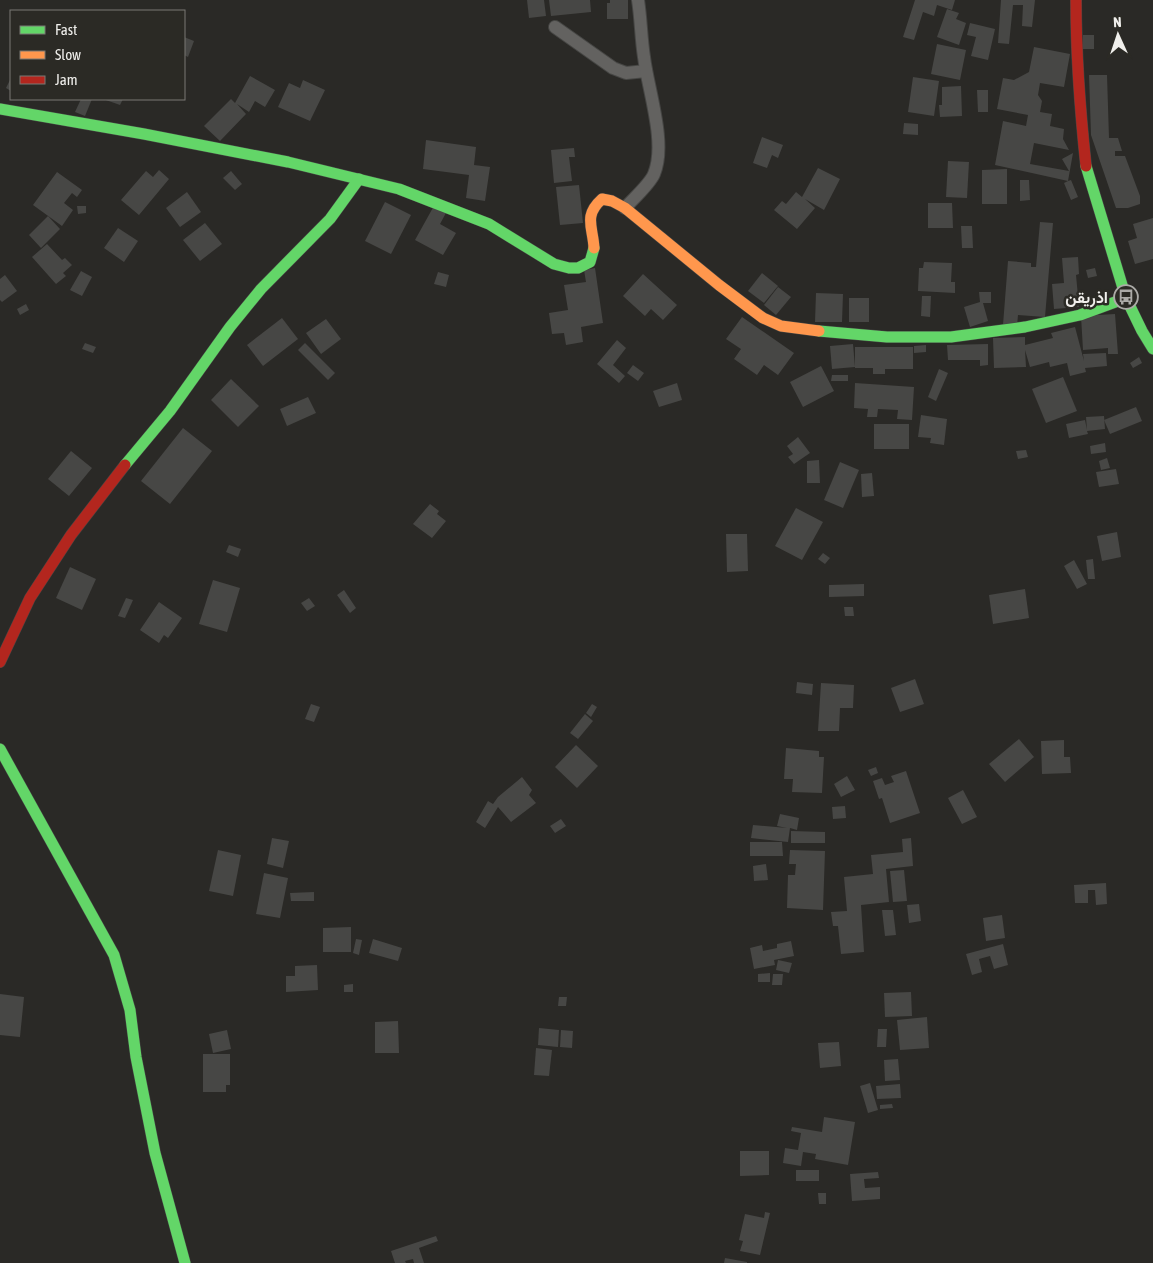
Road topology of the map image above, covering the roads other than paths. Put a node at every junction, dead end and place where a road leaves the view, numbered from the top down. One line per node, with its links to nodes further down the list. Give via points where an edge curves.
1 (638, 0): 4 (street)
2 (1076, 0): 8 (street, via 1080,114 1086,166)
3 (555, 26): 4 (street, via 613,68 626,73)
4 (646, 71): 7 (street, via 658,130 659,157 654,175)
5 (0, 109): 6 (street, via 260,156)
6 (359, 179): 7 (street, via 399,189 489,224 554,264 569,268 590,262 594,250 589,214 596,204 602,199 612,200); 10 (street, via 330,219 261,289 230,327 170,411 71,535 30,598)
7 (624, 208): 8 (street, via 719,286 763,318 781,326 887,337 951,337 1025,327 1080,315)
8 (1126, 298): 9 (street)
9 (1153, 349)
10 (0, 662)
11 (0, 749): 12 (street, via 114,955 130,1010 155,1153)
12 (185, 1263)

